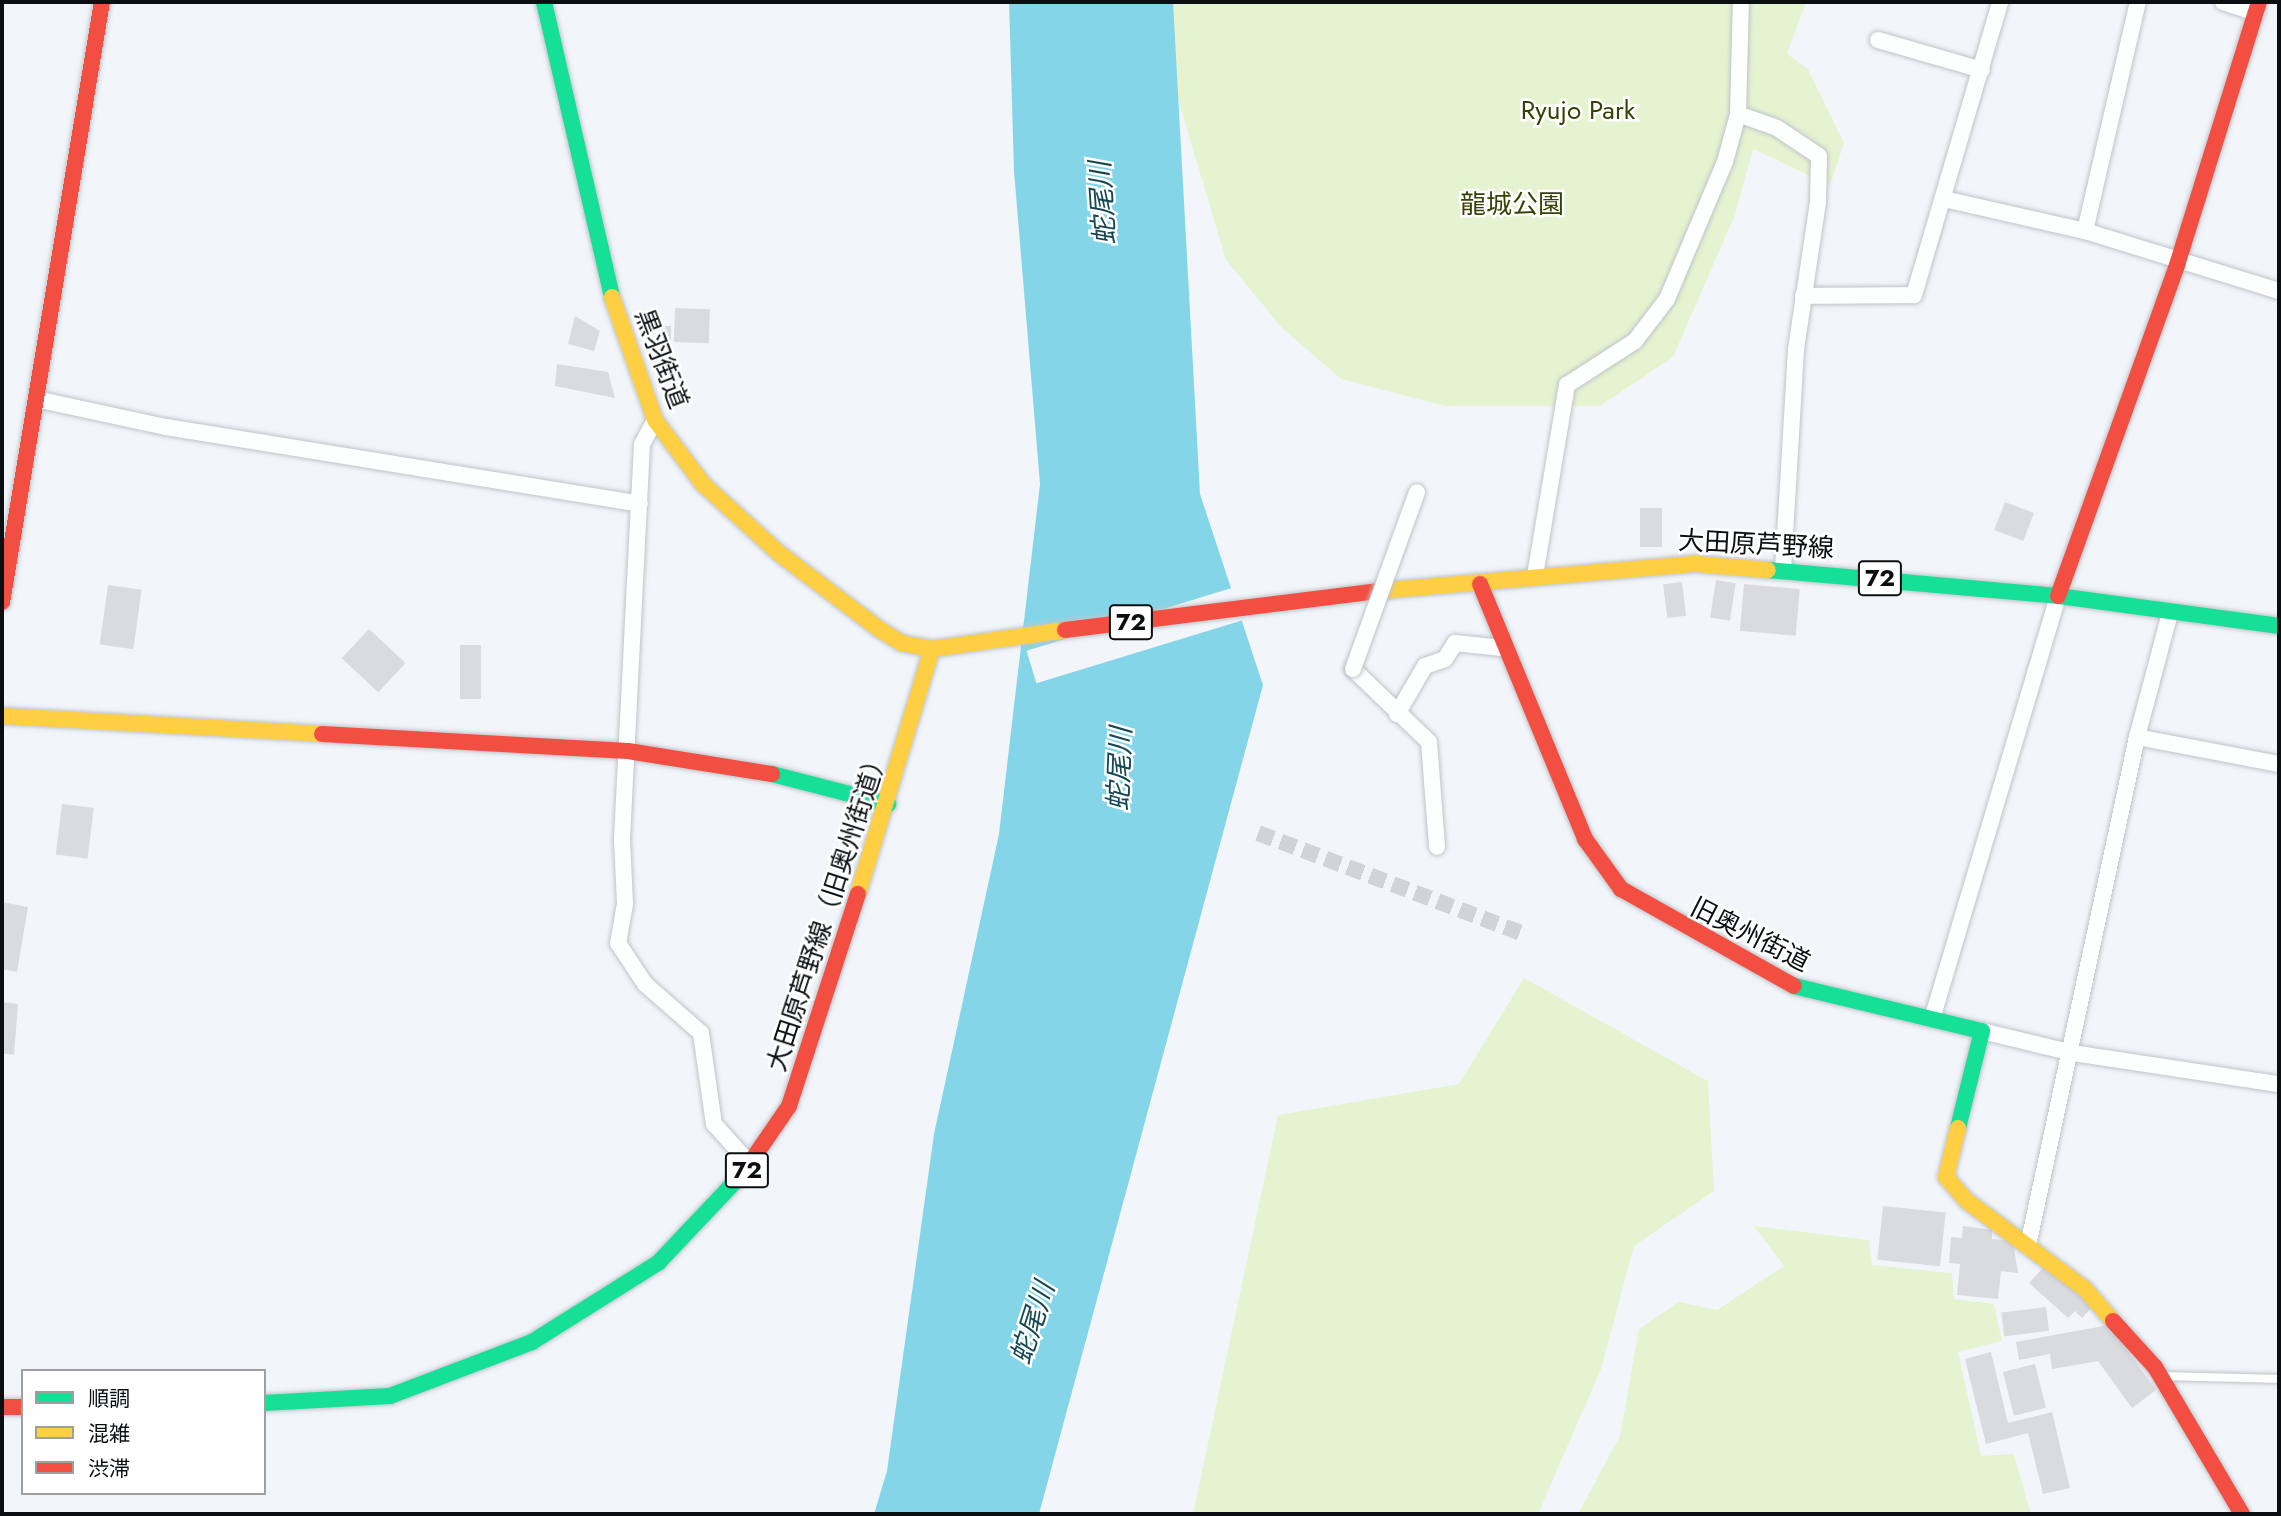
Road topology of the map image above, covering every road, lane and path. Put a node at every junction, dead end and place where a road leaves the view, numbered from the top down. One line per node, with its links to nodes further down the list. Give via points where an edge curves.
1 (102, 2): 16 (street)
2 (544, 2): 17 (street, 黒羽街道, via 613,299)
3 (1741, 2): 10 (street)
4 (2000, 2): 9 (street)
5 (2138, 2): 12 (street)
6 (2223, 2): 7 (street)
7 (2258, 7): 13 (street)
8 (1878, 40): 9 (street)
9 (1982, 70): 11 (street)
10 (1738, 114): 15 (street, via 1777,128 1819,156); 21 (street, via 1703,225 1667,299 1635,341 1567,385)
11 (1944, 199): 12 (street); 15 (street, via 1914,295)
12 (2085, 232): 13 (street)
13 (2177, 265): 14 (street); 23 (street)
14 (2279, 291)
15 (1803, 296): 20 (street)
16 (36, 399): 19 (street, via 166,427); 24 (street)
17 (656, 419): 19 (street, via 642,444); 28 (street, 黒羽街道, via 703,484 780,554 901,643)
18 (1417, 492): 29 (street, bridge, via 1353,669)
19 (640, 504): 32 (street)
20 (1783, 568): 21 (street, 大田原芦野線 / 72, via 1696,564); 23 (street, 大田原芦野線 / 72)
21 (1535, 576): 22 (street, 大田原芦野線 / 72)
22 (1480, 584): 27 (street, 旧奥州街道); 28 (street, 72, via 1290,599)
23 (2058, 596): 25 (street, 大田原芦野線 / 72); 36 (street)
24 (2, 602)
25 (2170, 613): 26 (street, 大田原芦野線 / 72); 31 (street)
26 (2279, 626)
27 (1502, 648): 29 (street, via 1455,643 1446,659 1425,666); 36 (street, 旧奥州街道, via 1585,839 1621,889 1774,979 1817,995)
28 (932, 649): 34 (street, 大田原芦野線（旧奥州街道） / 72)
29 (1397, 714): 35 (street, via 1429,742)
30 (2, 716): 32 (street)
31 (2137, 737): 33 (street); 38 (street)
32 (628, 751): 34 (street, via 760,771); 40 (street, via 625,904 618,943 645,984 701,1033 714,1124)
33 (2279, 764)
34 (888, 804): 40 (street, 大田原芦野線（旧奥州街道） / 72, via 808,1058 789,1107)
35 (1437, 847)
36 (1931, 1018): 37 (street, 旧奥州街道)
37 (1982, 1031): 38 (street, 旧奥州街道); 41 (street, via 1945,1177 1967,1201)
38 (2073, 1053): 39 (street, 旧奥州街道); 41 (street)
39 (2279, 1084)
40 (751, 1166): 44 (street, 大田原芦野線（旧奥州街道） / 72, via 693,1234 658,1263 532,1342 428,1387 390,1396)
41 (2029, 1241): 42 (street, via 2085,1289)
42 (2160, 1376): 43 (lane); 47 (street)
43 (2279, 1380)
44 (266, 1403)
45 (21, 1406): 46 (street)
46 (2, 1407)
47 (2242, 1514)

